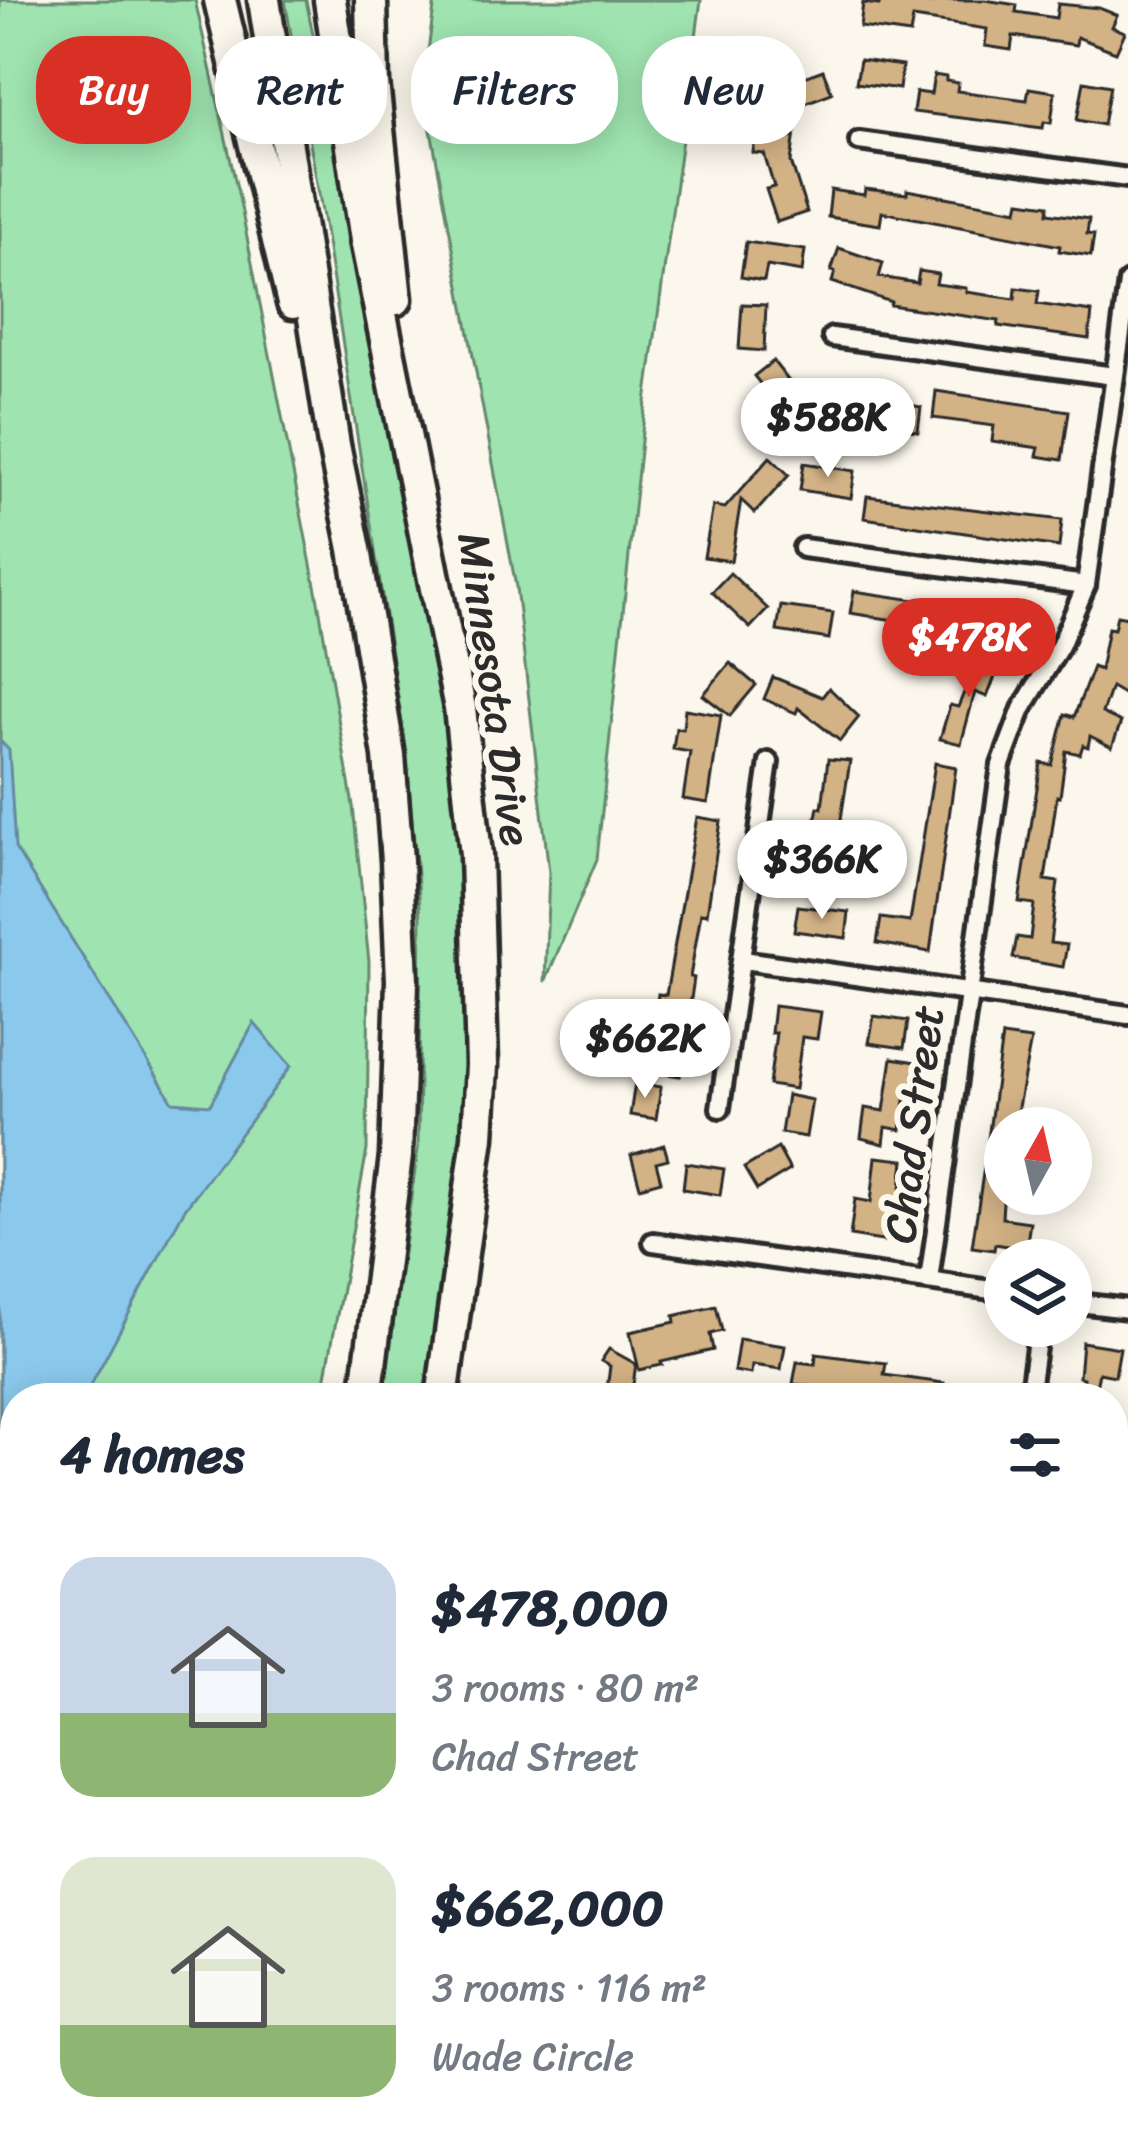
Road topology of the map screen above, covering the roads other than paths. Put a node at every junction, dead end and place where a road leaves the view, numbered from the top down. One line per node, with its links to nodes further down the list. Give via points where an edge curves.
1 (220, 0): 10 (highway)
2 (264, 0): 10 (highway)
3 (330, 0): 11 (highway, Minnesota Drive, via 366,239)
4 (371, 0): 11 (highway)
5 (859, 141): 6 (street)
6 (1128, 178)
7 (1128, 282): 9 (street, Chad Street)
8 (832, 338): 9 (street)
9 (1114, 376): 13 (street, Chad Street)
10 (334, 445): 20 (highway, via 389,756 398,861 400,1085)
11 (416, 478): 28 (highway, Minnesota Drive, via 460,708 482,1006 478,1137)
12 (803, 548): 13 (street)
13 (1086, 585): 16 (street, Chad Street, via 1000,765)
14 (770, 762): 15 (street)
15 (742, 960): 16 (street); 18 (street)
16 (967, 992): 17 (street); 21 (street, Chad Street)
17 (1128, 1015)
18 (720, 1108)
19 (653, 1242): 21 (street)
20 (382, 1272): 26 (highway); 27 (highway)
21 (929, 1280): 22 (street)
22 (984, 1289)
23 (1092, 1305): 24 (street)
24 (1128, 1309)
25 (1037, 1347): 29 (street)
26 (352, 1383)
27 (368, 1383)
28 (444, 1383)
29 (1031, 1383)

